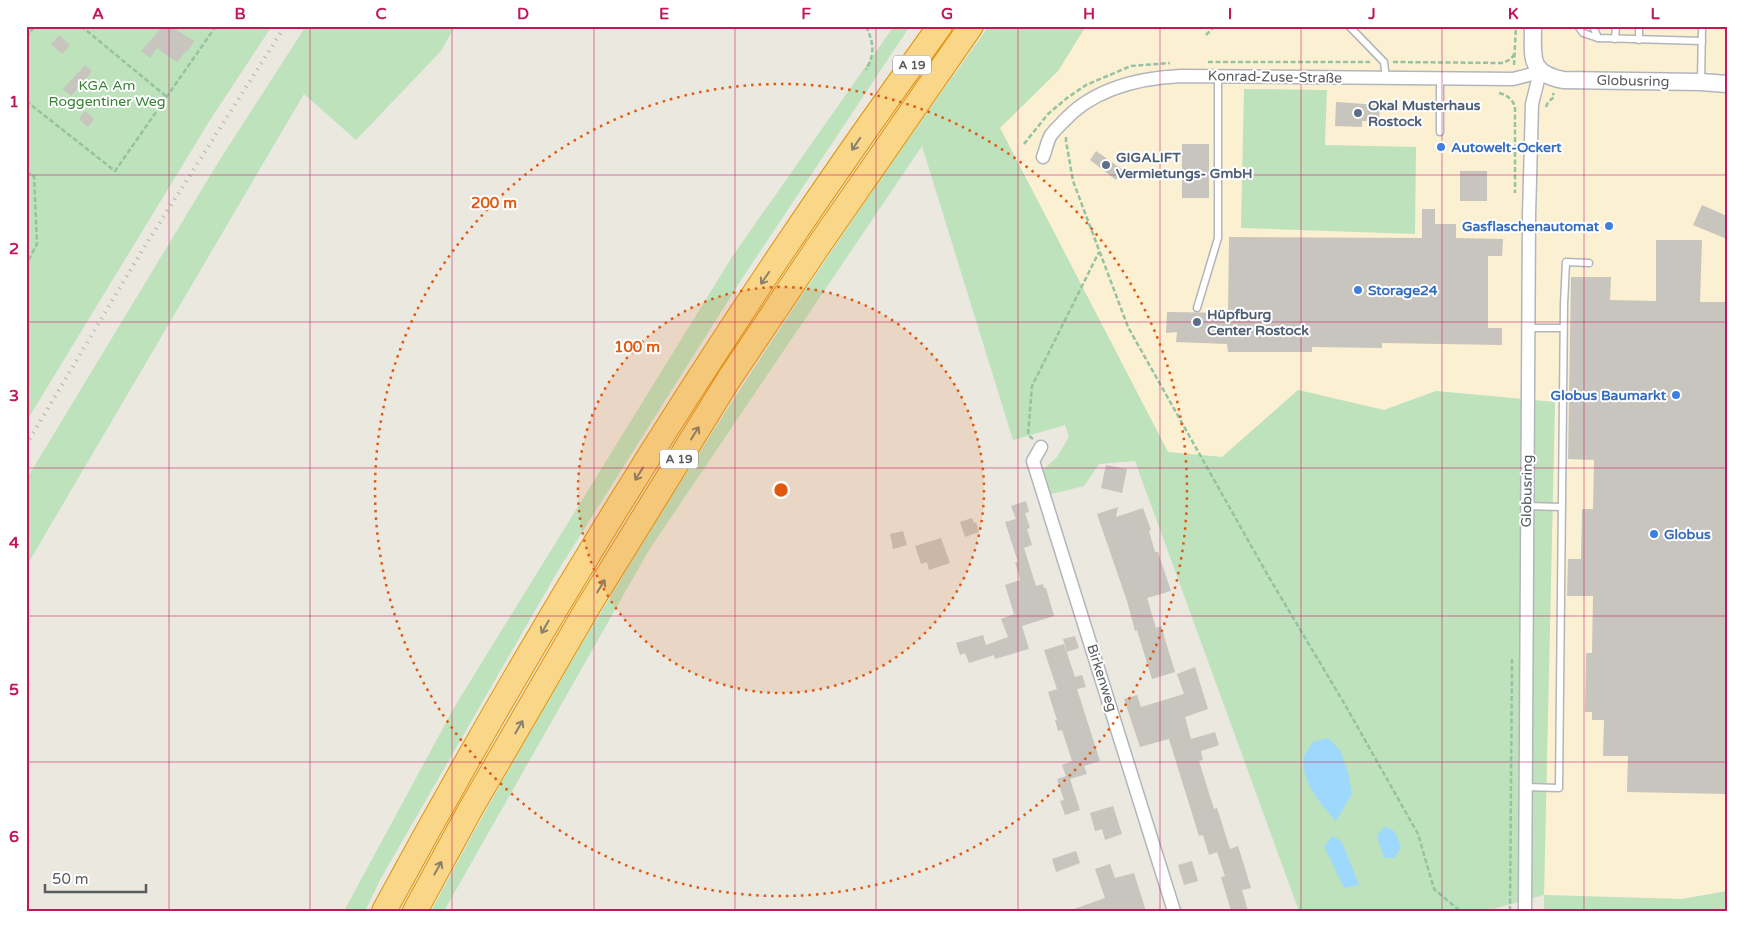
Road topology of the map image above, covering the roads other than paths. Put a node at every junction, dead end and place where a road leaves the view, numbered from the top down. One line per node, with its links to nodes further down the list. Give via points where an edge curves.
1 (940, 26): 31 (highway, A 19, one-way to 31, via 884,103 707,365 565,593 447,795)
2 (971, 26): 32 (highway, A 19, one-way to 2, via 583,615 729,379)
3 (1349, 26): 17 (lane, via 1384,62)
4 (1533, 26): 15 (street)
5 (1578, 26): 11 (lane, via 1583,33)
6 (1593, 26): 11 (lane)
7 (1599, 26): 11 (lane)
8 (1616, 26): 12 (lane)
9 (1639, 26): 13 (lane)
10 (1702, 26): 14 (lane)
11 (1598, 38): 12 (lane)
12 (1615, 39): 13 (lane)
13 (1639, 40): 14 (lane)
14 (1702, 41): 19 (lane)
15 (1536, 63): 18 (street, Konrad-Zuse-Straße, via 1513,79); 19 (street, Globusring, via 1546,76 1563,80); 25 (street, Globusring, via 1532,104)
16 (1218, 77): 17 (street, Konrad-Zuse-Straße); 22 (street, Konrad-Zuse-Straße, via 1156,77 1108,90 1069,115 1051,135); 24 (lane, via 1218,238)
17 (1386, 79): 18 (street, Konrad-Zuse-Straße)
18 (1440, 79): 21 (lane)
19 (1701, 82): 20 (street, Globusring)
20 (1727, 84)
21 (1440, 132)
22 (1043, 157)
23 (1589, 263): 26 (lane, via 1566,262)
24 (1197, 308)
25 (1529, 328): 26 (lane); 28 (street, Globusring)
26 (1563, 328): 29 (lane)
27 (1041, 447): 33 (street, Birkenweg, via 1033,461)
28 (1527, 506): 29 (lane); 30 (street, Globusring)
29 (1561, 507): 30 (lane, via 1559,788)
30 (1526, 788): 34 (street, Globusring)
31 (384, 911)
32 (415, 911)
33 (1174, 911)
34 (1525, 911)

